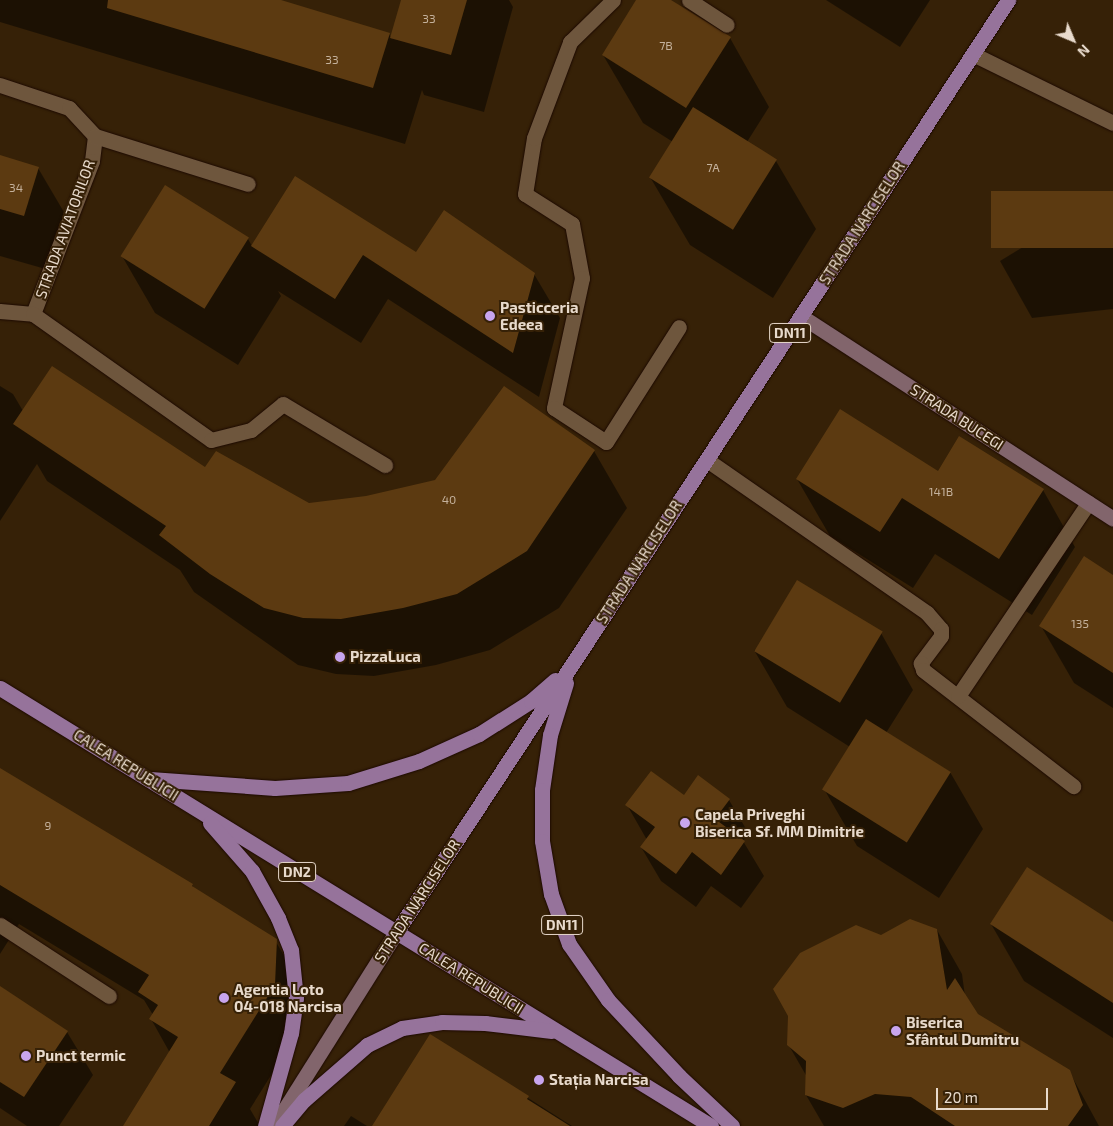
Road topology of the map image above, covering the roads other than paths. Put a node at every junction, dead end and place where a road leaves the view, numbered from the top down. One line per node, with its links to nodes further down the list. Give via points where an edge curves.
1 (613, 0): 13 (street, via 570,42 534,138 524,194 572,224 582,278 554,408 606,442)
2 (690, 0): 4 (street)
3 (1008, 0): 5 (main road, STRADA NARCISELOR / DN11)
4 (727, 25)
5 (973, 54): 7 (street); 12 (main road, STRADA NARCISELOR / DN11)
6 (0, 85): 8 (street, via 69,108)
7 (1113, 123)
8 (95, 136): 9 (street); 11 (street, STRADA AVIATORILOR, via 92,161)
9 (248, 184)
10 (0, 311): 11 (street)
11 (34, 314): 15 (street, via 211,440 251,430 282,404)
12 (801, 316): 14 (main road, STRADA NARCISELOR / DN11); 16 (street, STRADA BUCEGI)
13 (679, 327)
14 (706, 460): 18 (main road, STRADA NARCISELOR / DN11); 20 (street, via 927,613 941,629 941,636 922,663 923,670)
15 (385, 465)
16 (1088, 503): 17 (street, STRADA BUCEGI); 20 (street)
17 (1113, 519)
18 (571, 665): 21 (main road, DN11, via 531,701 479,734 419,761 348,783 275,788); 25 (main road, STRADA NARCISELOR / DN11); 32 (main road, DN11, via 550,735 542,790 542,841 550,894 569,944 608,1000 679,1076)
19 (0, 688): 21 (main road, CALEA REPUBLICII / DN2)
20 (958, 696): 22 (street)
21 (147, 778): 23 (main road, CALEA REPUBLICII / DN2)
22 (1073, 786)
23 (199, 810): 25 (main road, CALEA REPUBLICII / DN2); 28 (main road, via 252,871 278,918 291,950 296,998 291,1034)
24 (0, 925): 26 (street)
25 (396, 931): 27 (main road, CALEA REPUBLICII / DN2); 29 (street, STRADA NARCISELOR)
26 (109, 996)
27 (556, 1031): 30 (main road, via 442,1022 402,1028 367,1044 304,1100); 31 (main road, CALEA REPUBLICII / DN2)
28 (265, 1126)
29 (274, 1126)
30 (282, 1126)
31 (711, 1126)
32 (732, 1126)

